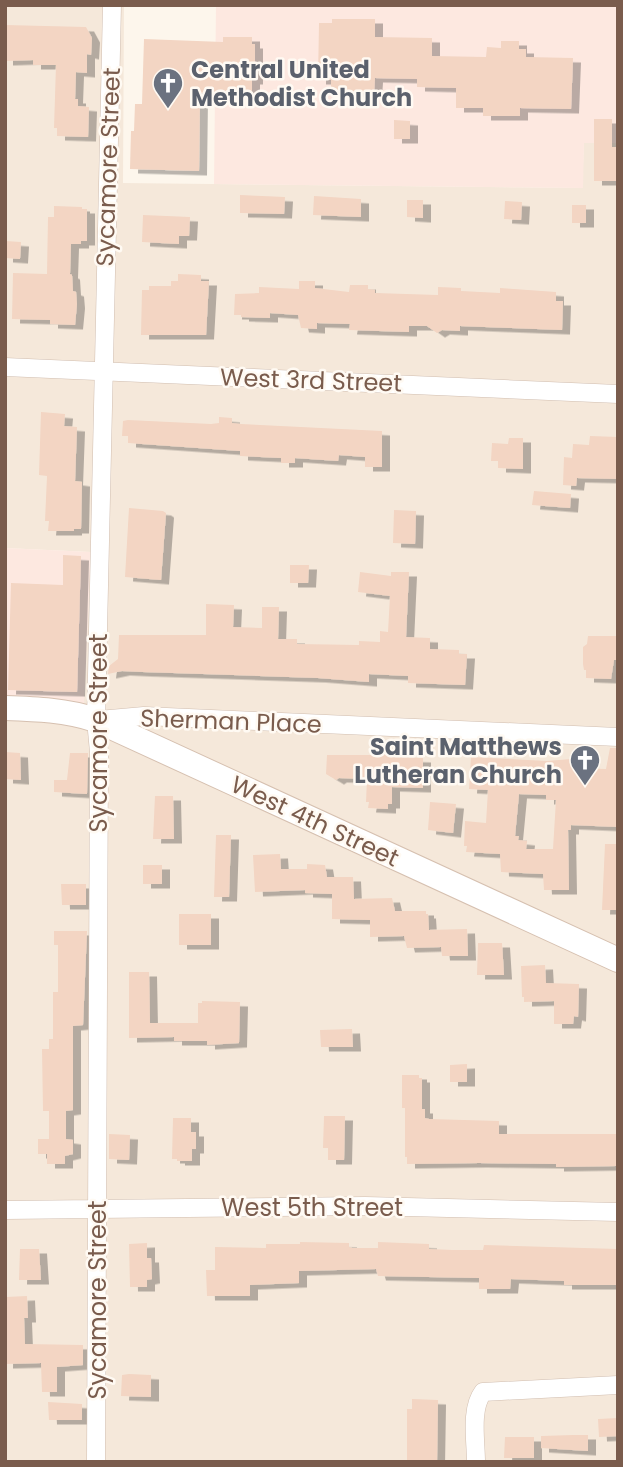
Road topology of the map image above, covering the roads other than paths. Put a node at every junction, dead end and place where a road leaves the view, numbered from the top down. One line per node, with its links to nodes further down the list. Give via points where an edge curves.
1 (112, 5): 3 (street, Sycamore Street)
2 (5, 367): 3 (street, West 3rd Street)
3 (102, 371): 4 (street, West 3rd Street); 6 (street, Sycamore Street)
4 (618, 394)
5 (5, 708): 6 (main road, West 4th Street, via 58,710)
6 (96, 720): 7 (street, Sherman Place, via 144,716); 8 (main road, West 4th Street); 9 (street, Sycamore Street)
7 (618, 737)
8 (618, 960)
9 (97, 1208): 10 (street, West 5th Street); 11 (street, West 5th Street, via 365,1206); 13 (street, Sycamore Street)
10 (5, 1210)
11 (618, 1212)
12 (618, 1385): 14 (street, via 483,1392 477,1399)
13 (96, 1462)
14 (476, 1462)

